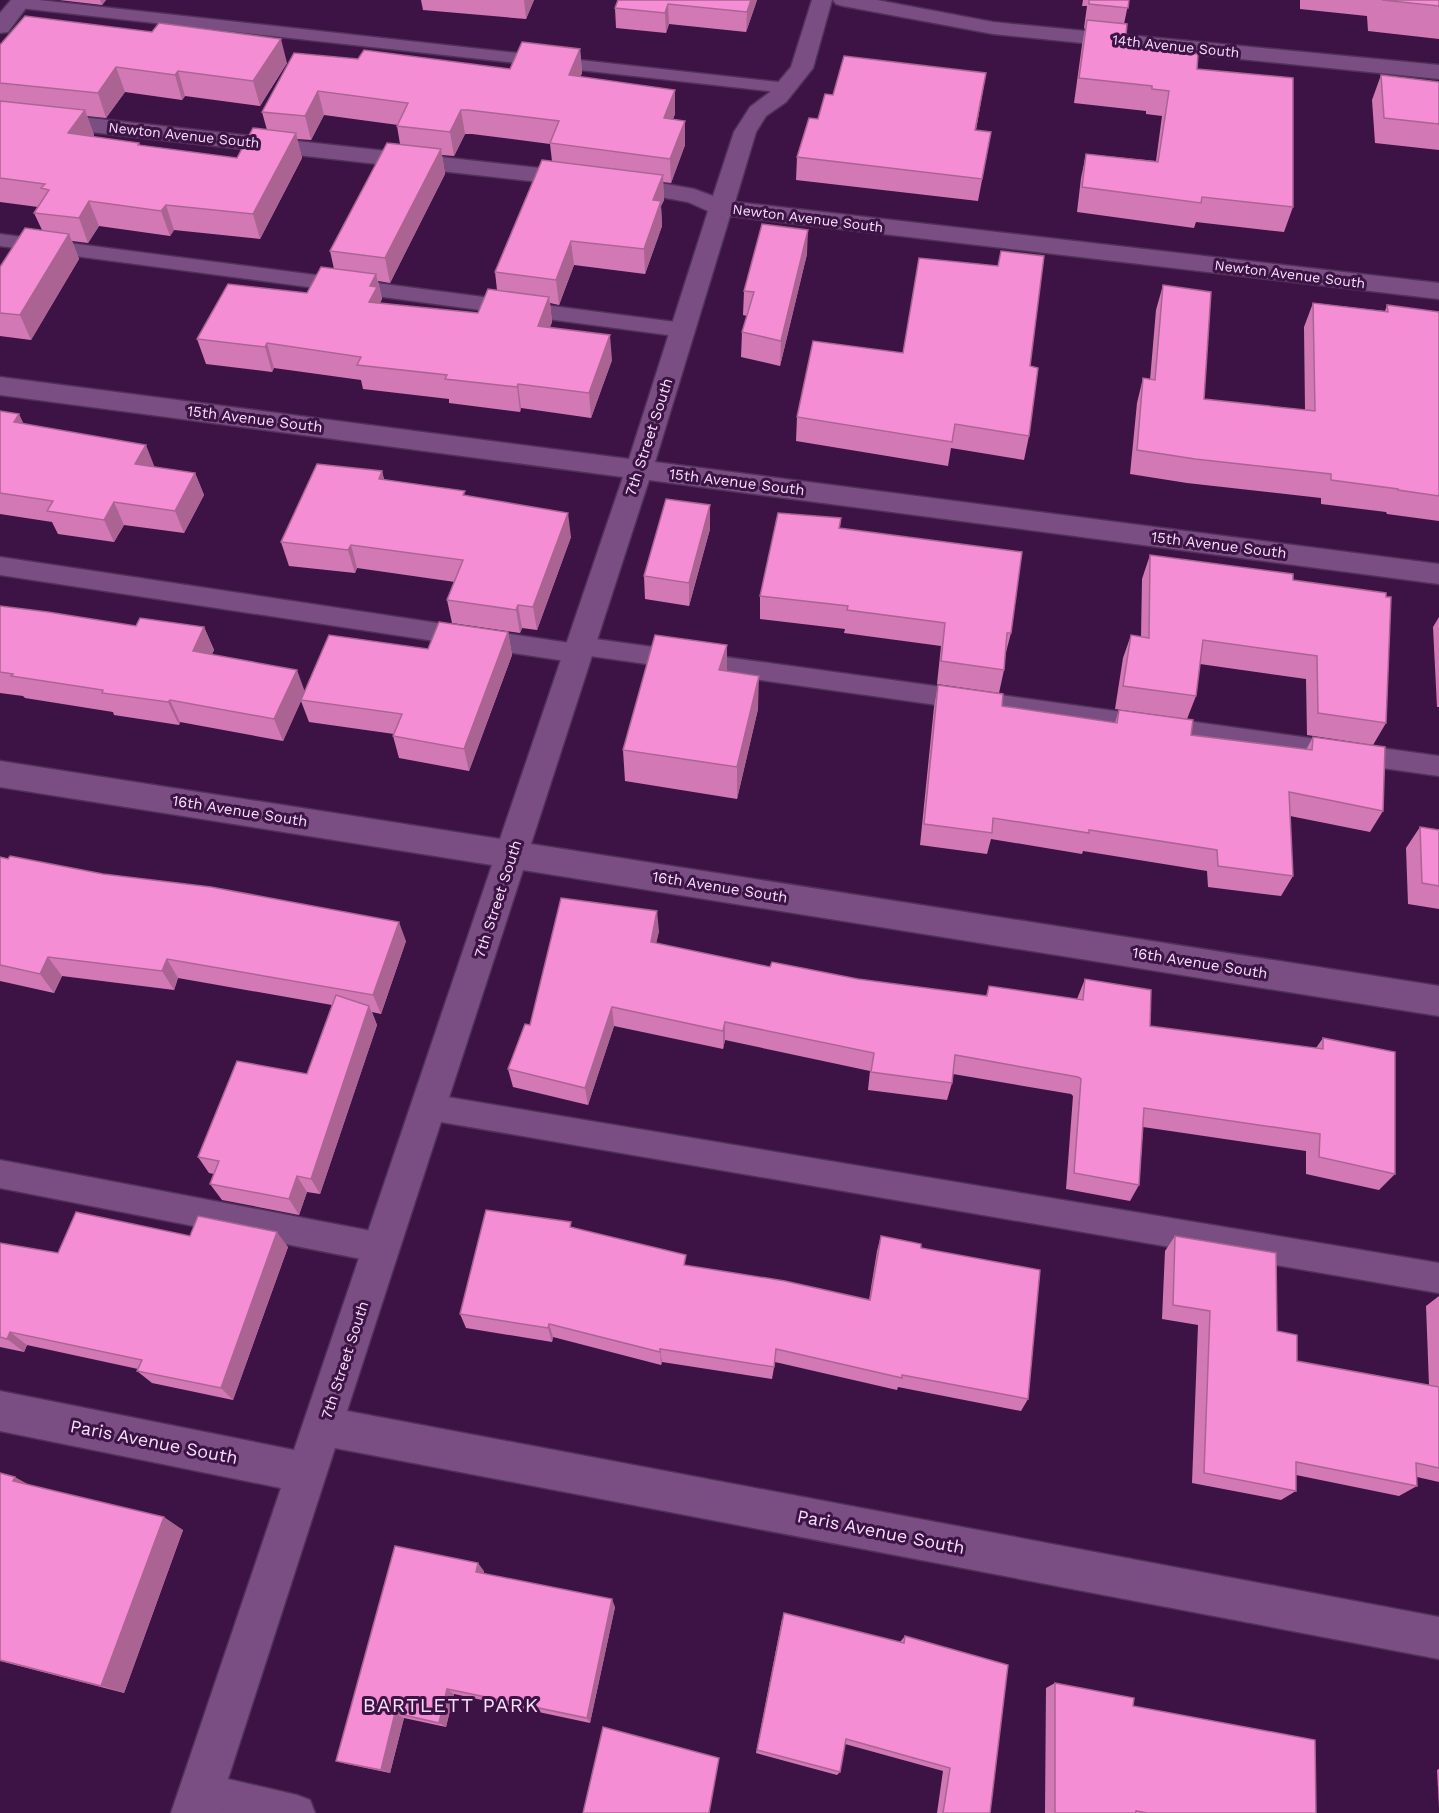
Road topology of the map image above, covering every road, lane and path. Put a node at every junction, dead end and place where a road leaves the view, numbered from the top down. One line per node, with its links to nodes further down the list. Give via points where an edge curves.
1 (822, 0): 6 (street, 7th Street South, via 802,68)
2 (843, 0): 5 (street, 14th Avenue South, via 993,28)
3 (21, 2): 4 (street); 6 (lane)
4 (0, 27)
5 (1439, 72)
6 (787, 88): 8 (street, 7th Street South, via 758,112 745,132)
7 (0, 115): 8 (street, Newton Avenue South, via 638,186 694,196)
8 (722, 208): 10 (street, Newton Avenue South); 11 (street, 7th Street South)
9 (0, 240): 11 (lane)
10 (1439, 291)
11 (683, 330): 13 (street, 7th Street South)
12 (0, 386): 13 (street, 15th Avenue South)
13 (639, 469): 15 (street, 15th Avenue South); 16 (street, 7th Street South)
14 (0, 566): 16 (lane)
15 (1439, 574)
16 (580, 650): 17 (lane); 19 (street, 7th Street South)
17 (1439, 766)
18 (0, 774): 19 (street, 16th Avenue South)
19 (513, 854): 20 (street, 16th Avenue South); 21 (street, 7th Street South)
20 (1439, 1001)
21 (429, 1107): 23 (street, 7th Street South); 24 (lane)
22 (0, 1174): 23 (lane)
23 (382, 1248): 26 (street, 7th Street South)
24 (1439, 1278)
25 (0, 1411): 27 (street, Paris Avenue South)
26 (323, 1426): 27 (street, 7th Street South); 28 (street, Paris Avenue South)
27 (308, 1473): 29 (street, 7th Street South)
28 (1439, 1638)
29 (198, 1802): 30 (lane)
30 (297, 1813)

